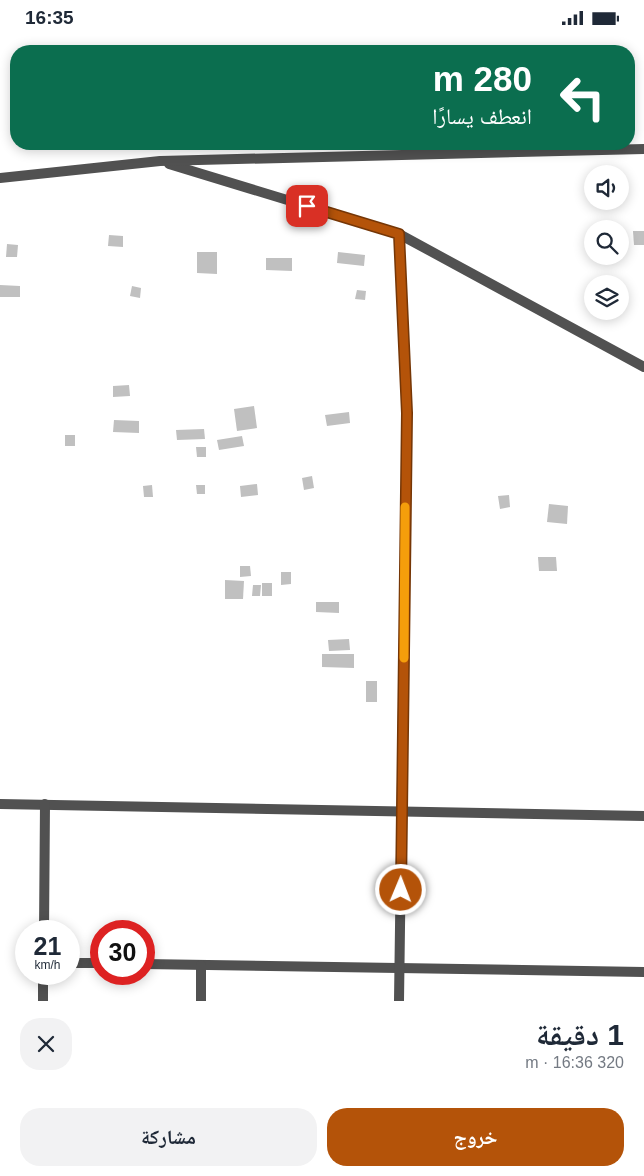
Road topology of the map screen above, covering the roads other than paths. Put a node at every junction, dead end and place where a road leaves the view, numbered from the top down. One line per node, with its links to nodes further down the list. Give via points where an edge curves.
1 (604, 150): 2 (street)
2 (160, 161): 3 (street); 4 (street)
3 (0, 178)
4 (399, 234): 5 (street); 8 (street, via 407,413)
5 (644, 367)
6 (0, 803): 7 (street)
7 (45, 804): 8 (street); 10 (street)
8 (402, 811): 9 (street); 13 (street)
9 (644, 816)
10 (44, 920)
11 (155, 964): 12 (street)
12 (201, 965): 13 (street); 17 (street)
13 (400, 968): 14 (street); 18 (street)
14 (644, 973)
15 (43, 985): 16 (street)
16 (43, 1001)
17 (201, 1001)
18 (399, 1001)

